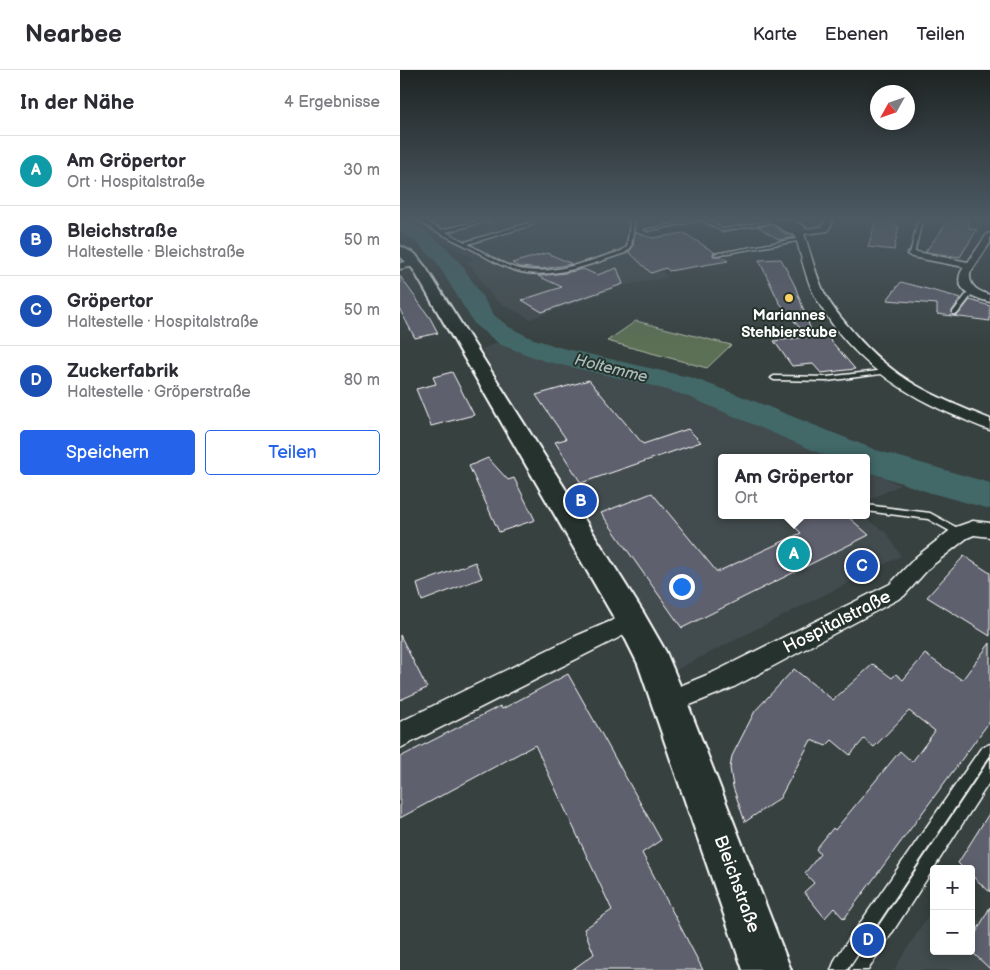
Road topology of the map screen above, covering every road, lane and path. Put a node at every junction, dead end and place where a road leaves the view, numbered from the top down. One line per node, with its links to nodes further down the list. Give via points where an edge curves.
1 (501, 262): 2 (lane, via 520,271 542,273)
2 (590, 262)
3 (809, 262): 12 (street, via 819,294 832,315 864,353)
4 (949, 262): 8 (street)
5 (973, 262): 8 (street)
6 (416, 263): 7 (street); 18 (main road, Bleichstraße)
7 (400, 266)
8 (968, 269): 9 (street, via 963,280)
9 (971, 292): 10 (street); 11 (lane)
10 (990, 299)
11 (955, 313)
12 (886, 372): 13 (lane, via 827,379); 14 (street, via 928,399)
13 (774, 378)
14 (990, 425)
15 (870, 508): 17 (lane, via 930,516)
16 (990, 530): 17 (street, Hospitalstraße, via 973,528)
17 (960, 533): 19 (street, Hospitalstraße, via 923,562 898,590 724,680)
18 (632, 621): 19 (main road, Bleichstraße, via 654,662); 20 (street)
19 (670, 702): 22 (main road, Bleichstraße)
20 (400, 734)
21 (990, 757): 23 (street)
22 (767, 970)
23 (848, 970)

